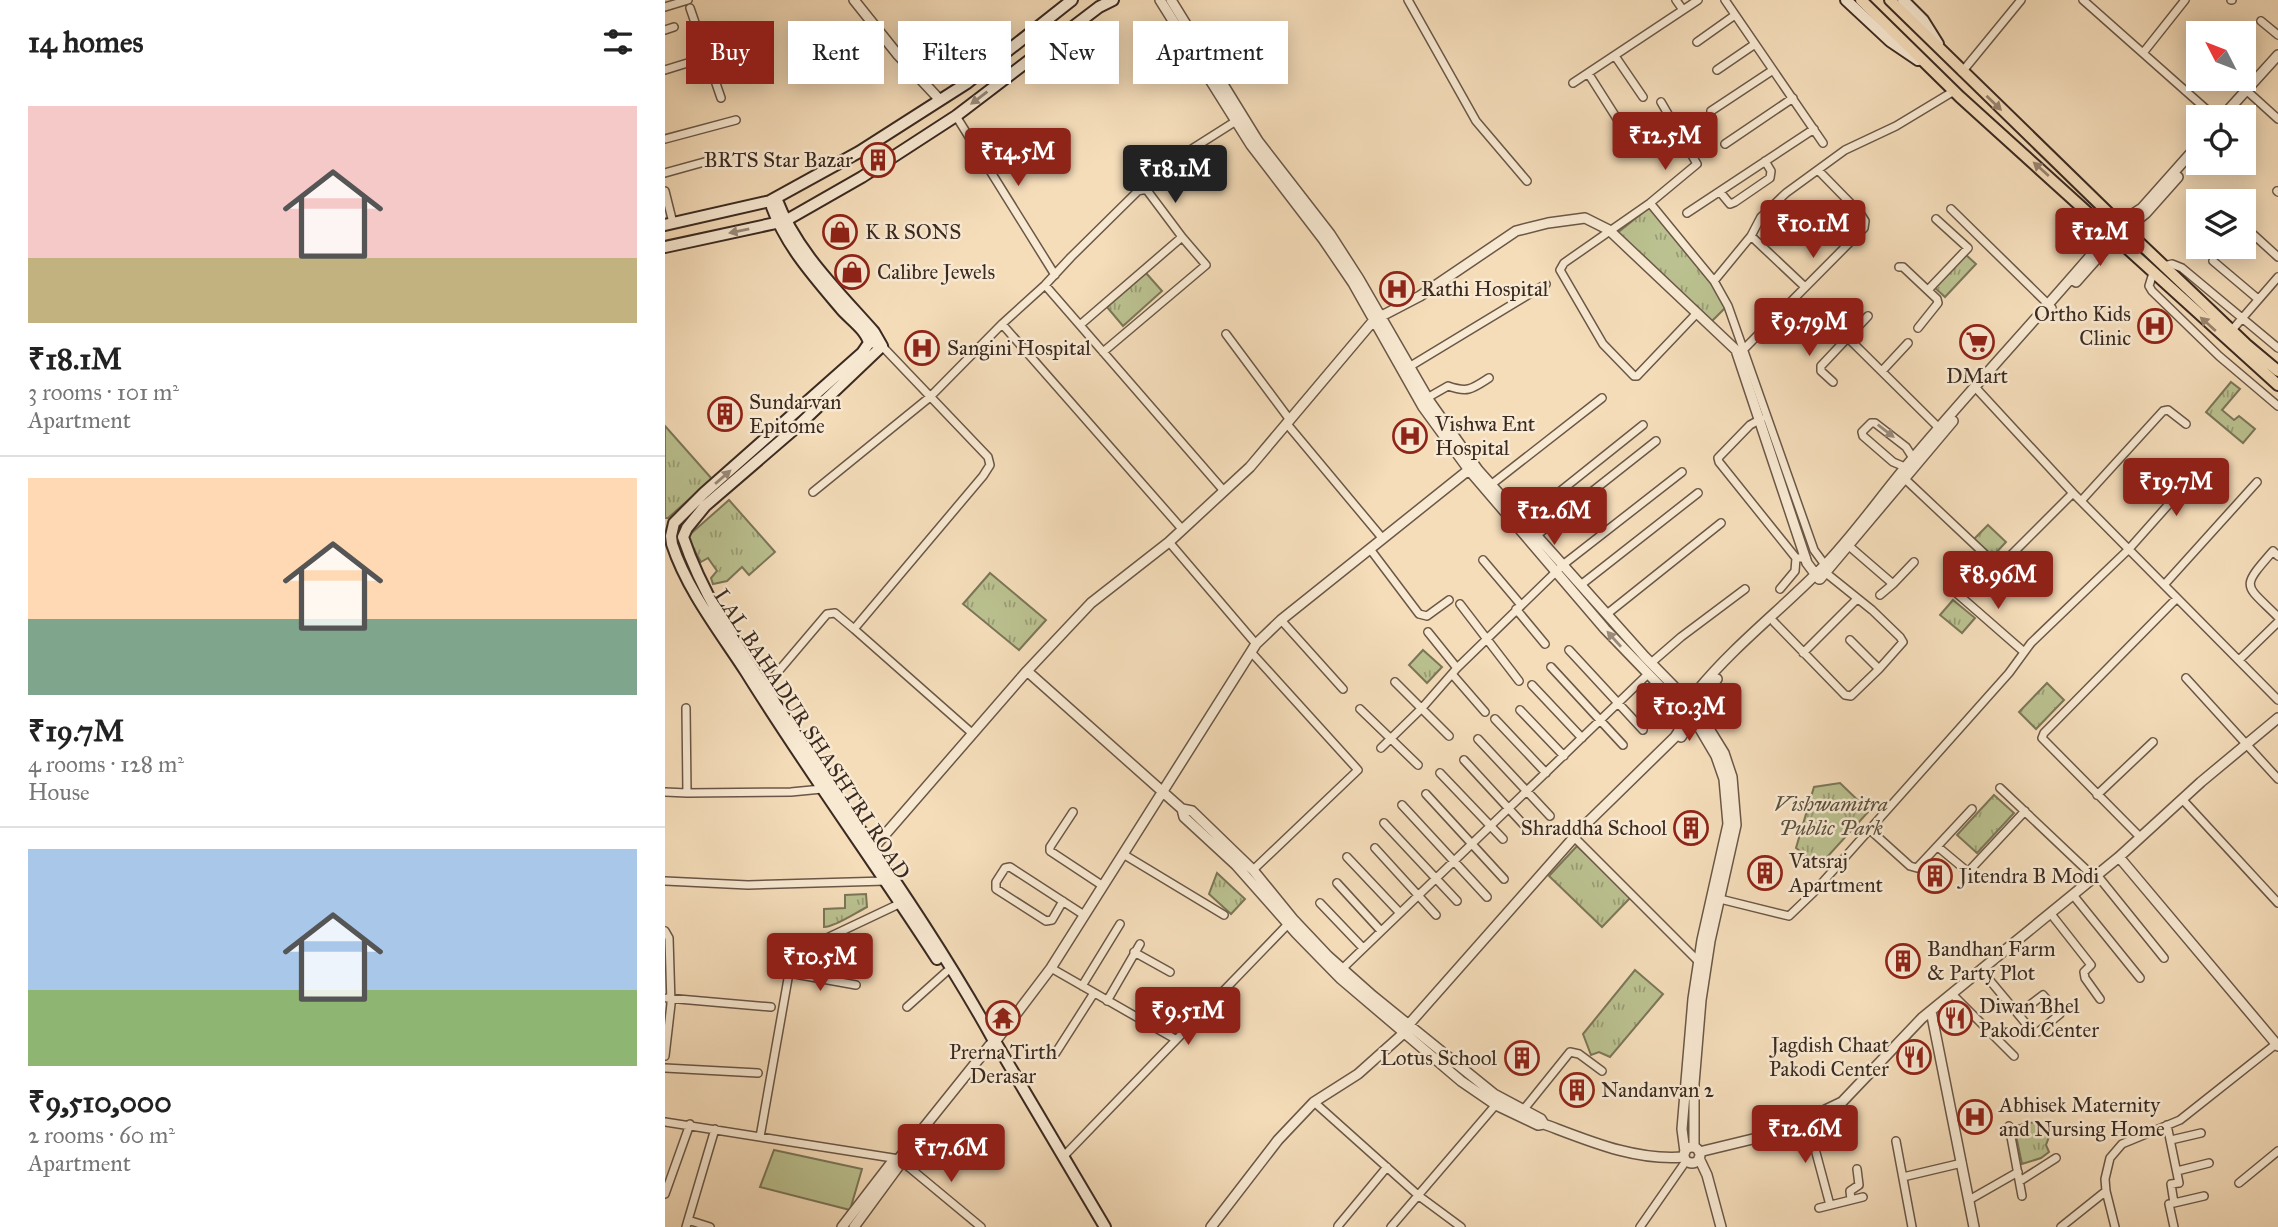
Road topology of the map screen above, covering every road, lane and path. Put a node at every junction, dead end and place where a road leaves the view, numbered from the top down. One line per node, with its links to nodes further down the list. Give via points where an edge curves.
1 (854, 0): 48 (street)
2 (1072, 0): 48 (main road)
3 (1113, 0): 54 (main road, one-way to 54)
4 (1160, 0): 57 (street)
5 (1171, 0): 106 (street, via 1258,141 1330,234)
6 (1408, 0): 69 (street, via 1476,121)
7 (1676, 0): 20 (street)
8 (1698, 0): 20 (street)
9 (1725, 0): 21 (street)
10 (1846, 0): 35 (main road, via 1890,41)
11 (1861, 0): 35 (main road)
12 (1890, 0): 30 (main road)
13 (1903, 0): 30 (main road, via 1923,20)
14 (2021, 0): 39 (street)
15 (2083, 0): 29 (street)
16 (2172, 0): 17 (street)
17 (2182, 3): 29 (street)
18 (689, 4): 19 (street); 22 (street)
19 (665, 7)
20 (1683, 10): 32 (street)
21 (1735, 16): 27 (street); 28 (street)
22 (695, 21)
23 (2262, 21): 26 (street)
24 (674, 27): 25 (street)
25 (665, 30)
26 (2278, 35)
27 (1697, 42)
28 (1755, 44): 37 (street); 38 (street)
29 (2143, 53): 50 (street)
30 (1945, 55): 39 (main road)
31 (2278, 55): 44 (street)
32 (1615, 56): 40 (street); 45 (street)
33 (686, 64): 36 (street)
34 (2278, 64): 44 (street)
35 (1929, 67): 43 (main road)
36 (665, 70)
37 (1717, 70)
38 (1773, 70): 47 (street); 53 (street)
39 (1962, 72): 80 (main road, one-way to 80)
40 (1588, 73): 41 (street); 59 (street)
41 (1573, 83)
42 (716, 84): 46 (street)
43 (1954, 91): 67 (street, via 1845,150); 82 (main road, one-way to 43)
44 (2249, 92): 51 (street); 52 (street); 55 (street)
45 (1643, 97)
46 (721, 98)
47 (1793, 98): 58 (street); 62 (street)
48 (940, 100): 73 (main road)
49 (1661, 103): 74 (street, via 1677,137 1697,164 1672,180)
50 (2202, 105)
51 (2235, 105)
52 (2239, 105)
53 (1711, 111)
54 (956, 116): 78 (main road); 94 (street)
55 (2278, 119)
56 (736, 120): 60 (street)
57 (1236, 121): 70 (street, via 1184,154); 106 (street)
58 (1814, 129): 61 (street); 65 (street)
59 (1628, 136)
60 (665, 139)
61 (1823, 143)
62 (1725, 144)
63 (2186, 158): 80 (street)
64 (708, 161): 68 (street)
65 (1765, 161): 72 (street); 72 (street, via 1772,175 1744,197 1730,204)
66 (2186, 168): 80 (street, via 2146,213)
67 (1819, 171): 83 (street, via 1761,217); 99 (street, via 1865,221 1864,228)
68 (665, 173)
69 (1527, 181)
70 (1146, 189): 85 (street); 94 (street, via 1138,191)
71 (665, 191): 79 (street)
72 (1720, 192): 76 (street)
73 (773, 199): 78 (main road); 79 (main road)
74 (1650, 203): 81 (street); 96 (street)
75 (1951, 209): 84 (street)
76 (1687, 213)
77 (1936, 219): 88 (street)
78 (781, 222): 87 (main road, one-way to 87); 113 (main road, via 796,253); 115 (main road)
79 (669, 224)
80 (2122, 226): 82 (street); 91 (main road)
81 (1609, 230): 103 (street); 103 (street, via 1560,270 1603,344 1625,368 1637,376); 106 (street, via 1585,218 1516,231)
82 (2113, 235): 93 (main road); 102 (street)
83 (1751, 236): 96 (street); 99 (street)
84 (1979, 236): 88 (street); 102 (street)
85 (1182, 237): 108 (street); 118 (street, via 1206,265)
86 (2256, 237): 89 (street)
87 (665, 247)
88 (1968, 247): 100 (street)
89 (2278, 257)
90 (2213, 261): 101 (street)
91 (2164, 266): 105 (street, via 2182,268); 110 (main road)
92 (1899, 267): 100 (street)
93 (2153, 273): 124 (main road, one-way to 93); 129 (street, via 2149,279 2152,291)
94 (1055, 275): 98 (street)
95 (2278, 277): 101 (street)
96 (1714, 281): 117 (street)
97 (1546, 284): 119 (street)
98 (1045, 285): 107 (street); 108 (street)
99 (1805, 287): 117 (street)
100 (1928, 290): 109 (street, via 1938,303)
101 (2258, 299): 105 (street)
102 (2050, 306): 125 (street)
103 (1697, 313): 130 (street, via 1736,350)
104 (1868, 316): 112 (street)
105 (2241, 318): 110 (street); 116 (street)
106 (1378, 319): 119 (street); 131 (street); 138 (street, via 1423,407)
107 (1002, 324): 126 (street); 151 (street)
108 (1080, 325): 118 (street)
109 (1918, 328)
110 (2232, 330): 121 (main road)
111 (1226, 334): 131 (street)
112 (1848, 338): 120 (street); 123 (street, via 1820,368)
113 (869, 343): 115 (street); 152 (main road, one-way to 113, via 674,523)
114 (1907, 343): 120 (street)
115 (882, 346): 126 (street); 152 (main road, via 705,506 687,528)
116 (2278, 348)
117 (1744, 349): 165 (street)
118 (1103, 352): 144 (street)
119 (1409, 367): 127 (street)
120 (1882, 371): 134 (street)
121 (2278, 371)
122 (1489, 378): 127 (street, via 1470,390 1448,386)
123 (1833, 382)
124 (2278, 385)
125 (1977, 389): 134 (street); 141 (street); 147 (street)
126 (930, 397): 145 (street); 182 (street, via 988,457 990,465)
127 (1427, 398): 138 (street)
128 (1602, 398): 143 (street)
129 (2278, 407)
130 (1761, 419): 160 (street); 160 (street, via 1750,425 1719,462)
131 (1289, 422): 144 (street); 154 (street)
132 (2186, 424): 148 (street, via 2163,411)
133 (1643, 425): 149 (street)
134 (1939, 428): 136 (street)
135 (1656, 441): 153 (street)
136 (1913, 458): 137 (street); 137 (street, one-way to 136, via 1893,462 1862,432 1875,423)
137 (1905, 467): 165 (street)
138 (1472, 468): 143 (street); 154 (street); 164 (street)
139 (2201, 468): 158 (street)
140 (1682, 472): 163 (street)
141 (1905, 479): 147 (street, via 1997,562 2005,561); 156 (street)
142 (2257, 482): 168 (street)
143 (1492, 484): 149 (street)
144 (1224, 491): 151 (street)
145 (813, 492)
146 (1698, 493): 167 (street)
147 (2073, 493): 148 (street)
148 (2081, 501): 158 (street)
149 (1523, 521): 153 (street)
150 (1721, 523): 178 (street)
151 (1182, 529): 155 (street)
152 (673, 534): 202 (main road); 232 (main road, LAL BAHADUR SHASHTRI ROAD, via 675,554 704,607)
153 (1537, 535): 163 (street)
154 (1383, 539): 157 (street)
155 (1169, 542): 187 (street); 195 (street, via 1091,603)
156 (1849, 546): 165 (street); 166 (street)
157 (1370, 549): 175 (street, via 1419,614 1427,615); 179 (street)
158 (2129, 549): 168 (street); 189 (street)
159 (2276, 551): 180 (street, via 2249,582 2251,591)
160 (1801, 558): 165 (street); 170 (street)
161 (1483, 559): 177 (street)
162 (1914, 562): 166 (street)
163 (1564, 564): 164 (street); 167 (street)
164 (1555, 571): 177 (street); 197 (street, one-way to 164)
165 (1823, 573): 174 (street); 181 (street); 210 (street, via 1695,694)
166 (1893, 583): 172 (street)
167 (1582, 584): 178 (street)
168 (2164, 585): 173 (street)
169 (1745, 589): 192 (street)
170 (1780, 589)
171 (1953, 590): 189 (street)
172 (1879, 595)
173 (2177, 598): 191 (street); 238 (street, via 2044,733 2044,741)
174 (1857, 599): 190 (street); 194 (street, via 1903,642)
175 (1449, 600)
176 (1460, 604): 184 (street)
177 (1519, 607): 184 (street); 186 (street)
178 (1607, 614): 192 (street)
179 (1281, 620): 187 (street); 203 (street)
180 (2278, 620): 191 (street)
181 (1774, 622): 190 (street); 210 (street, via 1709,687)
182 (854, 629): 202 (street, via 835,613 827,614); 216 (street)
183 (1428, 632): 196 (street)
184 (1488, 638): 196 (street); 199 (street)
185 (1850, 640): 194 (street)
186 (1545, 644)
187 (1253, 648): 234 (street); 262 (street, via 1358,770)
188 (1569, 650): 205 (street)
189 (2024, 652): 250 (street)
190 (1803, 653): 194 (street, via 1848,696)
191 (2239, 660): 204 (street)
192 (1651, 663): 210 (street)
193 (1551, 667): 214 (street)
194 (1879, 669)
195 (1027, 671): 216 (street); 234 (street)
196 (1454, 671): 207 (street); 211 (street)
197 (1647, 675): 205 (street); 210 (street)
198 (2186, 678): 222 (street)
199 (1519, 681)
200 (1395, 682): 207 (street)
201 (1532, 685): 218 (street)
202 (765, 687): 257 (main road)
203 (1343, 689)
204 (2278, 700)
205 (1619, 703): 214 (street); 215 (street)
206 (685, 708): 236 (street)
207 (1422, 708): 217 (street); 220 (street)
208 (1360, 709): 220 (street)
209 (1520, 710): 225 (street)
210 (1692, 711): 253 (street, via 1686,733); 273 (street, via 1724,753 1735,798 1736,825); 293 (street, via 1724,779 1728,824)
211 (1485, 712)
212 (2278, 718): 222 (street)
213 (1495, 719): 229 (street)
214 (1601, 720): 218 (street); 223 (street)
215 (1643, 730)
216 (972, 733): 257 (street)
217 (1449, 736)
218 (1582, 738): 225 (street)
219 (1478, 739): 233 (street)
220 (1391, 740): 224 (street); 227 (street)
221 (2153, 742): 238 (street)
222 (2245, 743): 230 (street); 239 (street)
223 (1623, 746)
224 (1381, 748)
225 (1564, 756): 229 (street)
226 (1464, 760): 241 (street)
227 (1418, 765)
228 (1440, 773): 249 (street)
229 (1546, 773): 233 (street)
230 (2278, 779)
231 (2000, 788): 244 (street)
232 (821, 789): 236 (street); 257 (main road, LAL BAHADUR SHASHTRI ROAD)
233 (1527, 790): 241 (street); 246 (street)
234 (1162, 791): 242 (street); 258 (street)
235 (665, 792): 236 (street)
236 (687, 793)
237 (1426, 794): 254 (street)
238 (2097, 794): 251 (street)
239 (2182, 799): 251 (street); 278 (street)
240 (1402, 805): 261 (street)
241 (1509, 808): 248 (street); 249 (street)
242 (1182, 809): 262 (street, via 1192,811); 284 (street, via 1184,817)
243 (1972, 809): 255 (street)
244 (2025, 811): 255 (street, via 1968,872); 263 (street)
245 (1073, 812): 269 (street, via 1050,851)
246 (1550, 816)
247 (1384, 823): 264 (street)
248 (1523, 824)
249 (1490, 826): 252 (street); 254 (street)
250 (1869, 829): 255 (street, via 1917,868); 273 (street, via 1789,916)
251 (2140, 836): 260 (street)
252 (1503, 839)
253 (1576, 839): 293 (street); 314 (street)
254 (1472, 844): 261 (street); 265 (street)
255 (1938, 847)
256 (1375, 848): 270 (street)
257 (871, 851): 267 (main road, LAL BAHADUR SHASHTRI ROAD); 316 (main road, via 971,999)
258 (1123, 854): 269 (street); 282 (street)
259 (1347, 857): 279 (street)
260 (2119, 857): 263 (street); 317 (street)
261 (1454, 861): 264 (street); 272 (street)
262 (1253, 870): 284 (street)
263 (2095, 876): 271 (street); 292 (street)
264 (1436, 878): 270 (street); 275 (street)
265 (1504, 878)
266 (665, 881): 267 (street, via 748,885)
267 (886, 881): 276 (main road, LAL BAHADUR SHASHTRI ROAD)
268 (1337, 883): 286 (street)
269 (1103, 886): 281 (street)
270 (1418, 895): 279 (street); 283 (street)
271 (2073, 895): 280 (street); 301 (street)
272 (1487, 897)
273 (1720, 899): 339 (street, via 1701,1000)
274 (1063, 901): 274 (street, via 1010,867 996,882 996,890 1046,921 1052,920); 281 (street)
275 (1457, 901)
276 (901, 903): 298 (main road, LAL BAHADUR SHASHTRI ROAD); 300 (street, via 808,947)
277 (1320, 903): 289 (street)
278 (2278, 903)
279 (1400, 913): 286 (street)
280 (2051, 914): 294 (street); 297 (street)
281 (1084, 915): 295 (street)
282 (1224, 915)
283 (1436, 915)
284 (1290, 921): 296 (street); 314 (street, via 1341,979); 315 (street)
285 (1120, 924): 303 (street)
286 (1381, 931): 289 (street)
287 (665, 932): 306 (street, via 669,938)
288 (1140, 944): 290 (street)
289 (1363, 948): 296 (street)
290 (1134, 952): 299 (street); 308 (street)
291 (2099, 958): 294 (street)
292 (2164, 958)
293 (1698, 961): 339 (street, via 1682,1129)
294 (2091, 965): 307 (street, via 2085,978)
295 (1051, 968): 303 (street); 316 (street)
296 (1342, 969): 314 (street)
297 (1982, 971): 305 (street); 312 (street)
298 (946, 972): 310 (street); 316 (main road, LAL BAHADUR SHASHTRI ROAD)
299 (1170, 972)
300 (789, 973): 302 (street); 335 (street)
301 (2140, 978)
302 (856, 985)
303 (1082, 986): 304 (street)
304 (1094, 993): 308 (street); 318 (street)
305 (1952, 995): 311 (street); 320 (street)
306 (667, 998): 309 (street); 313 (street)
307 (2100, 999)
308 (1107, 1001): 315 (street)
309 (771, 1007)
310 (907, 1007)
311 (1931, 1011): 327 (street, via 1842,1102); 343 (street)
312 (2018, 1014): 312 (street, via 2035,1033 2060,1014 2043,995)
313 (667, 1023): 319 (street)
314 (1407, 1030): 324 (street, via 1358,1074); 325 (street)
315 (1175, 1039): 340 (street)
316 (993, 1043): 340 (main road); 342 (street); 371 (main road, LAL BAHADUR SHASHTRI ROAD)
317 (2277, 1045): 331 (street, via 2181,1120)
318 (1055, 1054)
319 (665, 1056)
320 (2014, 1056)
321 (665, 1068): 323 (street)
322 (1602, 1071): 326 (street, via 1570,1052)
323 (758, 1073)
324 (1314, 1101): 345 (street); 373 (street)
325 (1499, 1101): 326 (street); 330 (street, via 1538,1125); 355 (street)
326 (1524, 1109): 330 (street)
327 (1807, 1119): 339 (street, via 1761,1137); 362 (street)
328 (665, 1122): 329 (street)
329 (689, 1124): 333 (street); 351 (street)
330 (1544, 1124): 339 (street, via 1659,1159)
331 (2167, 1125): 337 (street); 353 (street, via 2115,1150 2105,1179)
332 (2009, 1126): 347 (street)
333 (715, 1129): 335 (street); 364 (street)
334 (2201, 1133): 337 (street)
335 (760, 1137): 342 (street)
336 (1896, 1140): 349 (street)
337 (2171, 1140): 348 (street)
338 (2278, 1151): 352 (street)
339 (1691, 1155): 365 (street, via 1707,1175); 376 (street)
340 (1063, 1157): 372 (main road)
341 (2056, 1158): 350 (street)
342 (898, 1160): 368 (street); 369 (street, via 898,1167); 370 (street)
343 (1962, 1163): 349 (street); 360 (street)
344 (2209, 1163): 348 (street)
345 (1387, 1167): 355 (street); 366 (street)
346 (1857, 1169): 359 (street, via 1859,1185 1850,1191)
347 (2018, 1171): 350 (street); 360 (street)
348 (2177, 1171): 361 (street, via 2179,1183 2171,1184)
349 (1903, 1177): 377 (street)
350 (2019, 1181): 356 (street)
351 (667, 1183): 354 (street)
352 (2239, 1183)
353 (2106, 1191): 379 (street); 380 (street)
354 (665, 1194)
355 (1419, 1196): 374 (street); 375 (street)
356 (2022, 1196)
357 (2204, 1196): 361 (street)
358 (1863, 1197): 359 (street)
359 (1851, 1200): 362 (street)
360 (1969, 1200): 378 (street)
361 (2174, 1203): 381 (street, via 2169,1203)
362 (1830, 1205): 363 (street)
363 (1819, 1208)
364 (687, 1224): 367 (street)
365 (1720, 1225)
366 (1338, 1226)
367 (710, 1227)
368 (842, 1227)
369 (854, 1227)
370 (981, 1227)
371 (1097, 1227)
372 (1105, 1227)
373 (1212, 1227)
374 (1391, 1227)
375 (1461, 1227)
376 (1640, 1227)
377 (1912, 1227)
378 (1974, 1227)
379 (2061, 1227)
380 (2115, 1227)
381 (2175, 1227)

